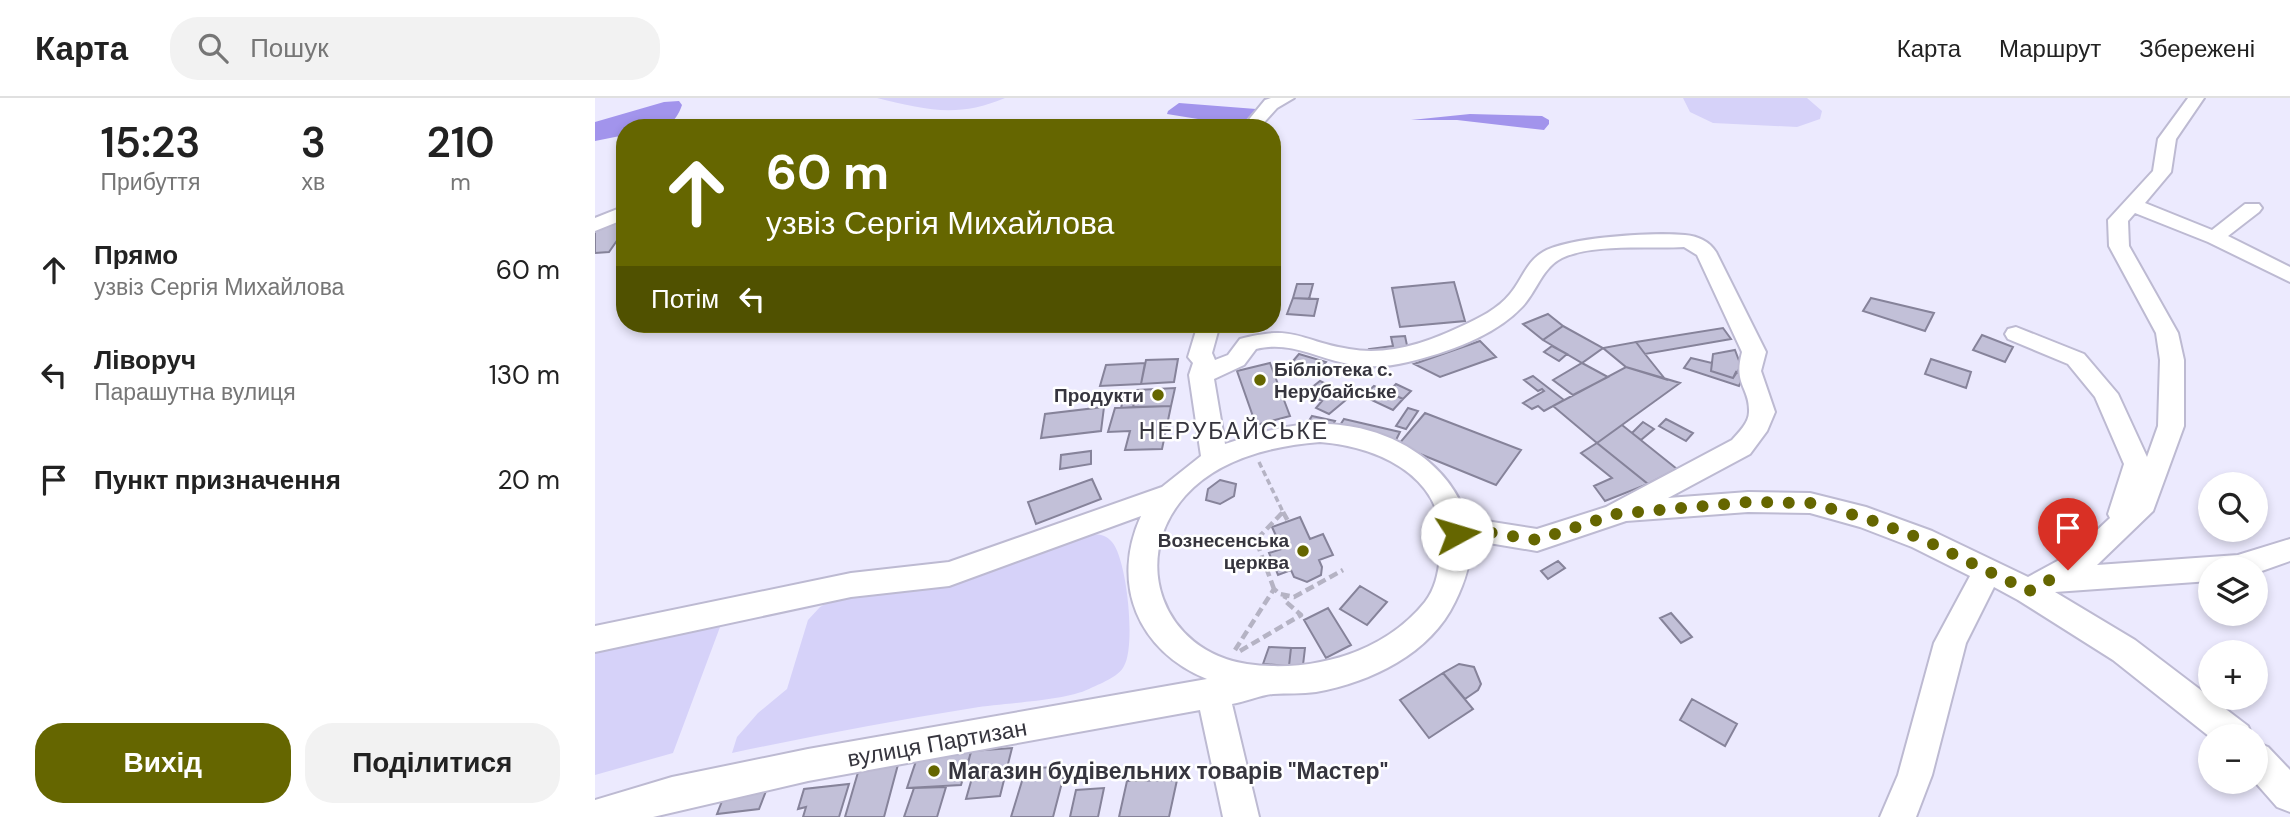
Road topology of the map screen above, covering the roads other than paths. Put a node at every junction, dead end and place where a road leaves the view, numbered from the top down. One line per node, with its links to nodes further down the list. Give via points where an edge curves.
1 (1286, 98): 3 (street, via 1271,104)
2 (2196, 98): 6 (street, via 2167,139 2162,172)
3 (1258, 119)
4 (595, 202): 5 (street)
5 (616, 203)
6 (2131, 204): 10 (street); 18 (street, via 2118,220 2119,246 2167,333 2172,360 2171,426 2143,504)
7 (2252, 208): 10 (street)
8 (616, 216): 9 (street)
9 (595, 225)
10 (2215, 238): 11 (street)
11 (2290, 276)
12 (2016, 334): 18 (street, via 2076,359 2106,394 2137,464)
13 (1208, 354): 14 (street); 16 (street, via 1236,360 1248,344 1269,337 1296,338 1345,356 1412,354 1481,327 1517,301 1533,271 1564,250 1696,244 1706,252 1754,352 1749,372 1762,412 1741,447)
14 (1215, 460): 15 (street); 17 (street, via 1285,435 1364,439 1420,468 1444,497)
15 (1173, 494): 22 (street, via 949,574 851,585); 23 (street, via 1153,522 1142,562 1145,596 1156,621 1179,647 1202,662 1247,678)
16 (1616, 514): 17 (street, via 1537,540); 20 (street, via 1748,502 1810,503 1922,539)
17 (1456, 527): 23 (street, via 1452,577 1437,607 1415,632 1352,669 1320,678)
18 (2118, 529): 21 (street, via 2084,560)
19 (2290, 550): 21 (street, via 2238,567)
20 (1989, 571): 21 (street); 30 (street, via 1950,643 1915,775)
21 (2036, 586): 25 (street)
22 (595, 639)
23 (1281, 681): 24 (street, вулиця Партизан)
24 (1213, 693): 28 (street, вулиця Партизан, via 809,765 672,794); 29 (street)
25 (2220, 724)
26 (2268, 771): 27 (street)
27 (2290, 795)
28 (596, 817)
29 (1241, 817)
30 (1898, 817)

